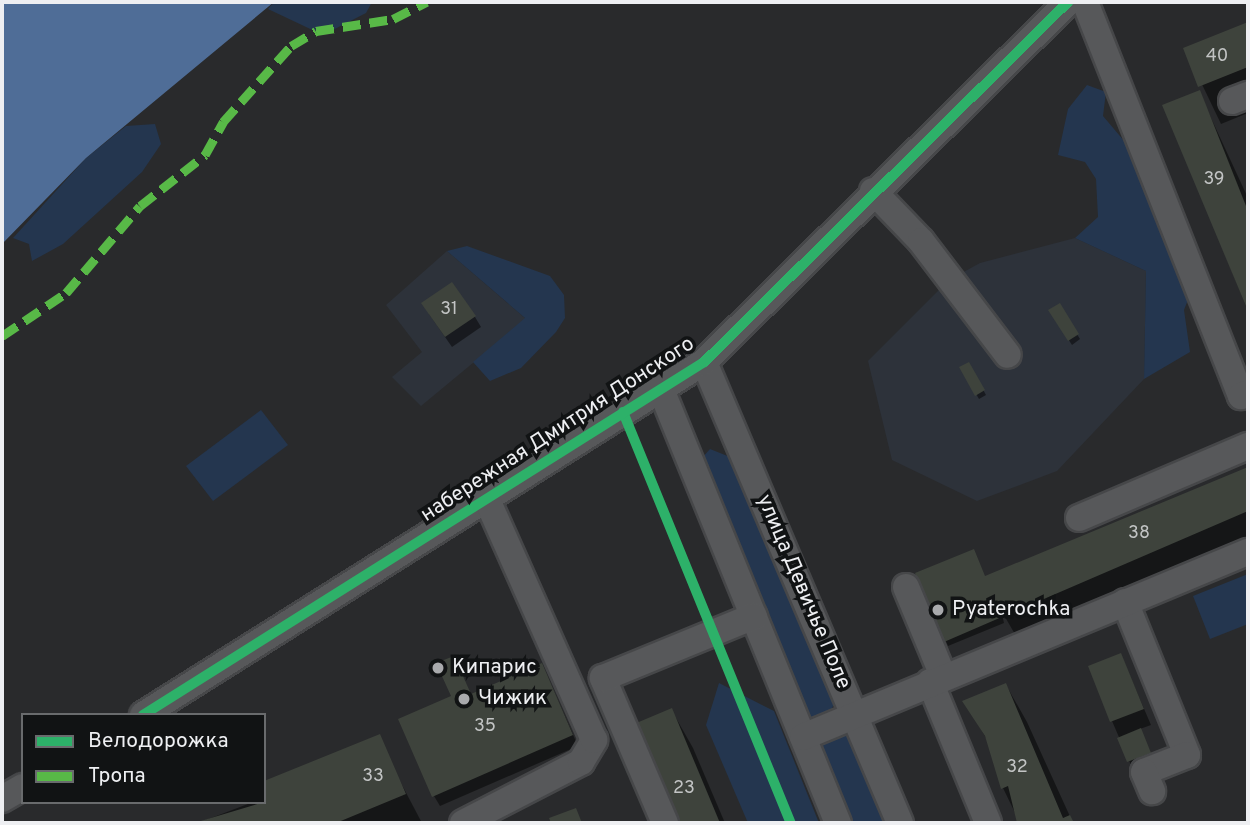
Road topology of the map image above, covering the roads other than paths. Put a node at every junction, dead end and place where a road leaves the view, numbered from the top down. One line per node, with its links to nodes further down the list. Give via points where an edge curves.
1 (1068, 2): 3 (street, набережная Дмитрия Донского)
2 (1085, 2): 7 (street, via 1241,396)
3 (873, 191): 4 (street, via 921,240); 5 (street, набережная Дмитрия Донского)
4 (1008, 355)
5 (704, 362): 6 (street, набережная Дмитрия Донского); 17 (street, улица Девичье Поле)
6 (660, 387): 9 (street, набережная Дмитрия Донского); 14 (street)
7 (1248, 393)
8 (1248, 446): 10 (street)
9 (488, 502): 16 (street, набережная Дмитрия Донского); 22 (street, via 594,740 581,762)
10 (1079, 518)
11 (1248, 552): 13 (street)
12 (906, 587): 15 (street)
13 (1125, 602): 15 (street); 20 (street, via 1188,755 1144,772)
14 (754, 616): 18 (street); 24 (street, via 603,678)
15 (936, 679): 17 (street); 27 (street)
16 (145, 713)
17 (856, 714): 18 (street); 26 (street, улица Девичье Поле)
18 (803, 737): 25 (street)
19 (21, 788): 21 (street)
20 (1152, 791)
21 (2, 799)
22 (499, 815): 23 (street)
23 (463, 823)
24 (665, 823)
25 (838, 823)
26 (900, 823)
27 (988, 823)

